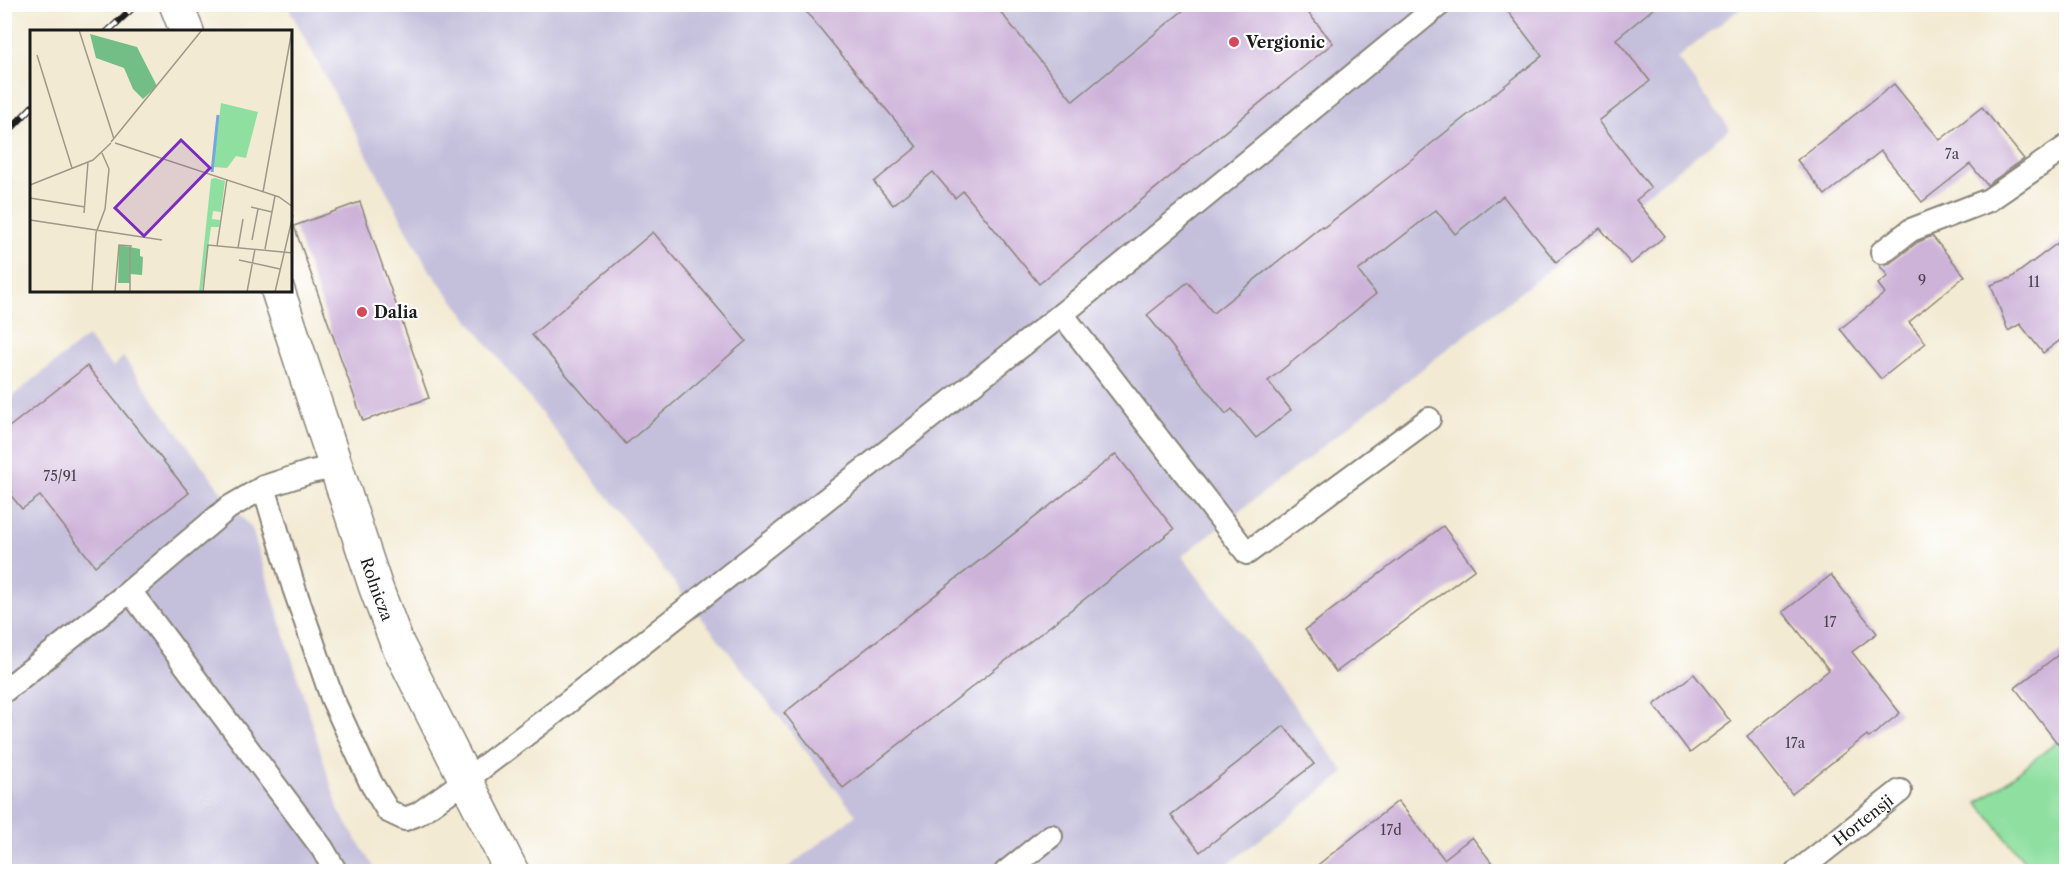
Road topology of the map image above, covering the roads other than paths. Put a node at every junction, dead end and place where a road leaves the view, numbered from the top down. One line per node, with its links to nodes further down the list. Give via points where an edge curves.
1 (176, 4): 3 (street)
2 (1440, 4): 7 (lane)
3 (186, 30)
4 (2067, 147): 5 (lane, via 1989,200 1911,230)
5 (1881, 252)
6 (278, 292): 9 (street, Rolnicza)
7 (1062, 314): 8 (lane, via 1247,553); 13 (lane)
8 (1429, 419)
9 (337, 467): 10 (lane); 13 (street, Rolnicza, via 397,643)
10 (264, 487): 11 (lane, via 228,508); 13 (lane, via 332,698 388,811 405,819 418,814)
11 (130, 591): 12 (lane); 16 (lane)
12 (4, 691)
13 (466, 780): 17 (street, Rolnicza)
14 (1900, 791): 19 (lane, Hortensji)
15 (1052, 836): 18 (lane)
16 (336, 872)
17 (512, 872)
18 (1006, 872)
19 (1797, 872)

